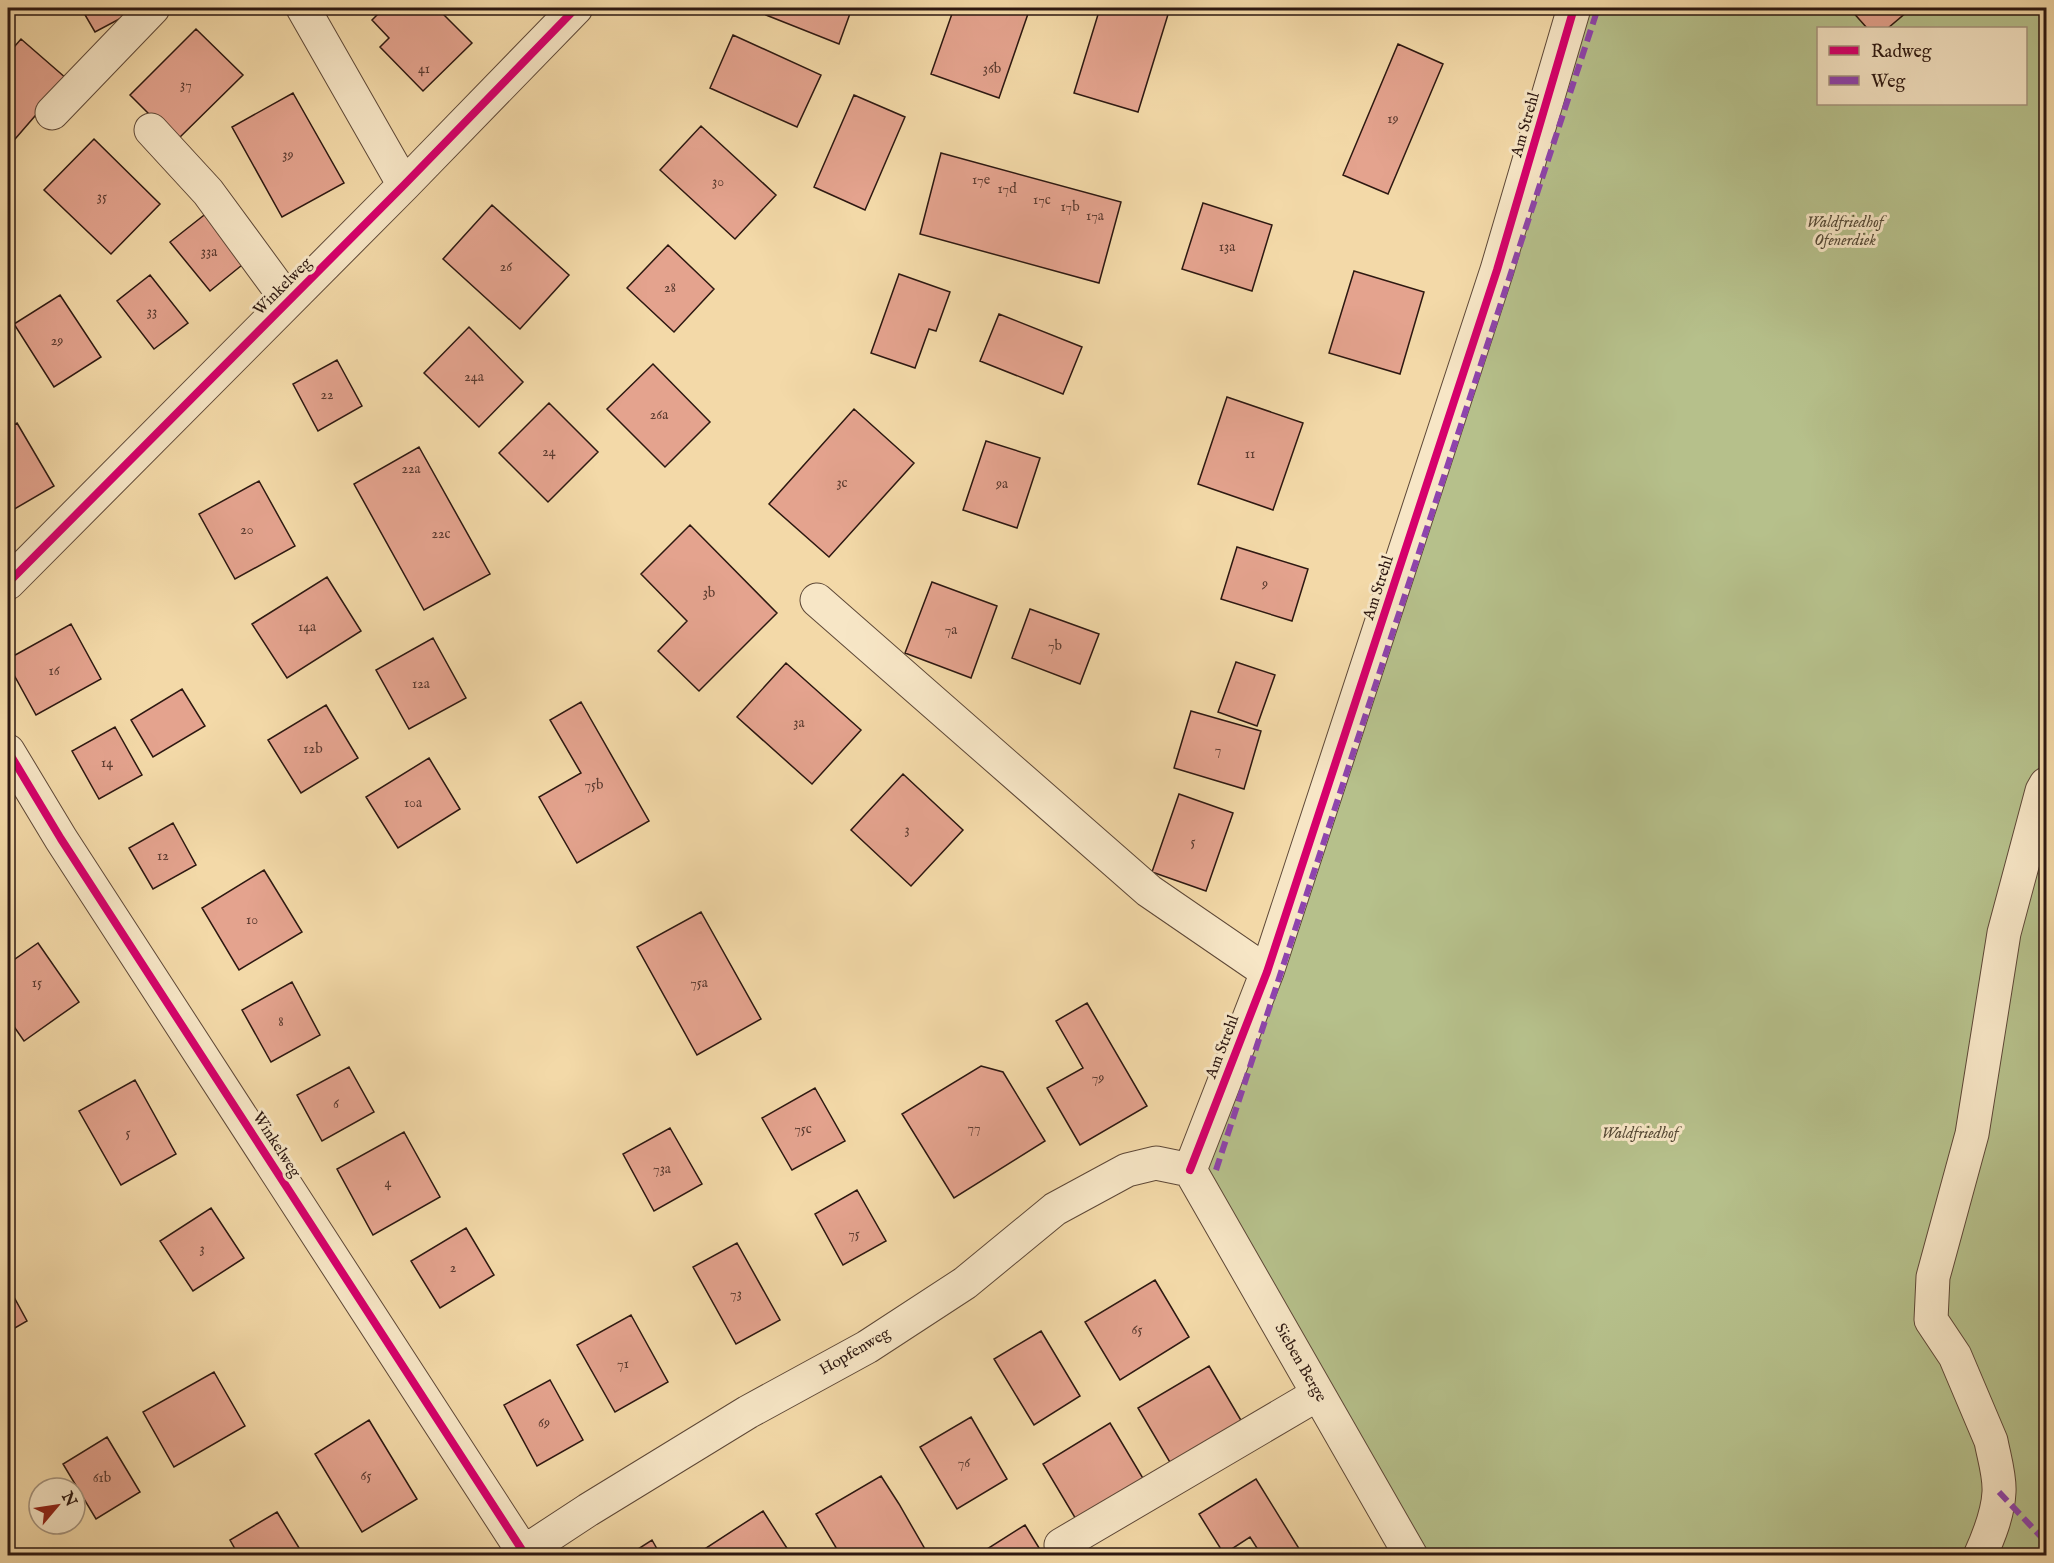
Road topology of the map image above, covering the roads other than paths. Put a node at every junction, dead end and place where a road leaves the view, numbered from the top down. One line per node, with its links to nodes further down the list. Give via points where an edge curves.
1 (153, 8): 5 (street)
2 (303, 8): 7 (street)
3 (576, 8): 7 (street, Winkelweg)
4 (1574, 8): 13 (street, Am Strehl, via 1497,270)
5 (52, 113)
6 (151, 130): 8 (street, via 208,192)
7 (404, 185): 8 (street, Winkelweg)
8 (288, 301): 9 (street, Winkelweg)
9 (8, 583)
10 (817, 600): 13 (street, via 1149,891)
11 (8, 751): 17 (street, Winkelweg, via 61,839)
12 (2046, 784): 19 (street, via 2004,933 1972,1134 1933,1277 1931,1320 1954,1356 1993,1451 1999,1492 1991,1531)
13 (1267, 972): 14 (street, Am Strehl)
14 (1190, 1170): 15 (street, Sieben Berge); 17 (street, Hopfenweg, via 1156,1163 1127,1170 1054,1209 965,1283 867,1347 739,1418 588,1510)
15 (1318, 1394): 16 (street); 18 (street, Sieben Berge)
16 (1061, 1545)
17 (529, 1552)
18 (1411, 1556)
19 (1980, 1556)

